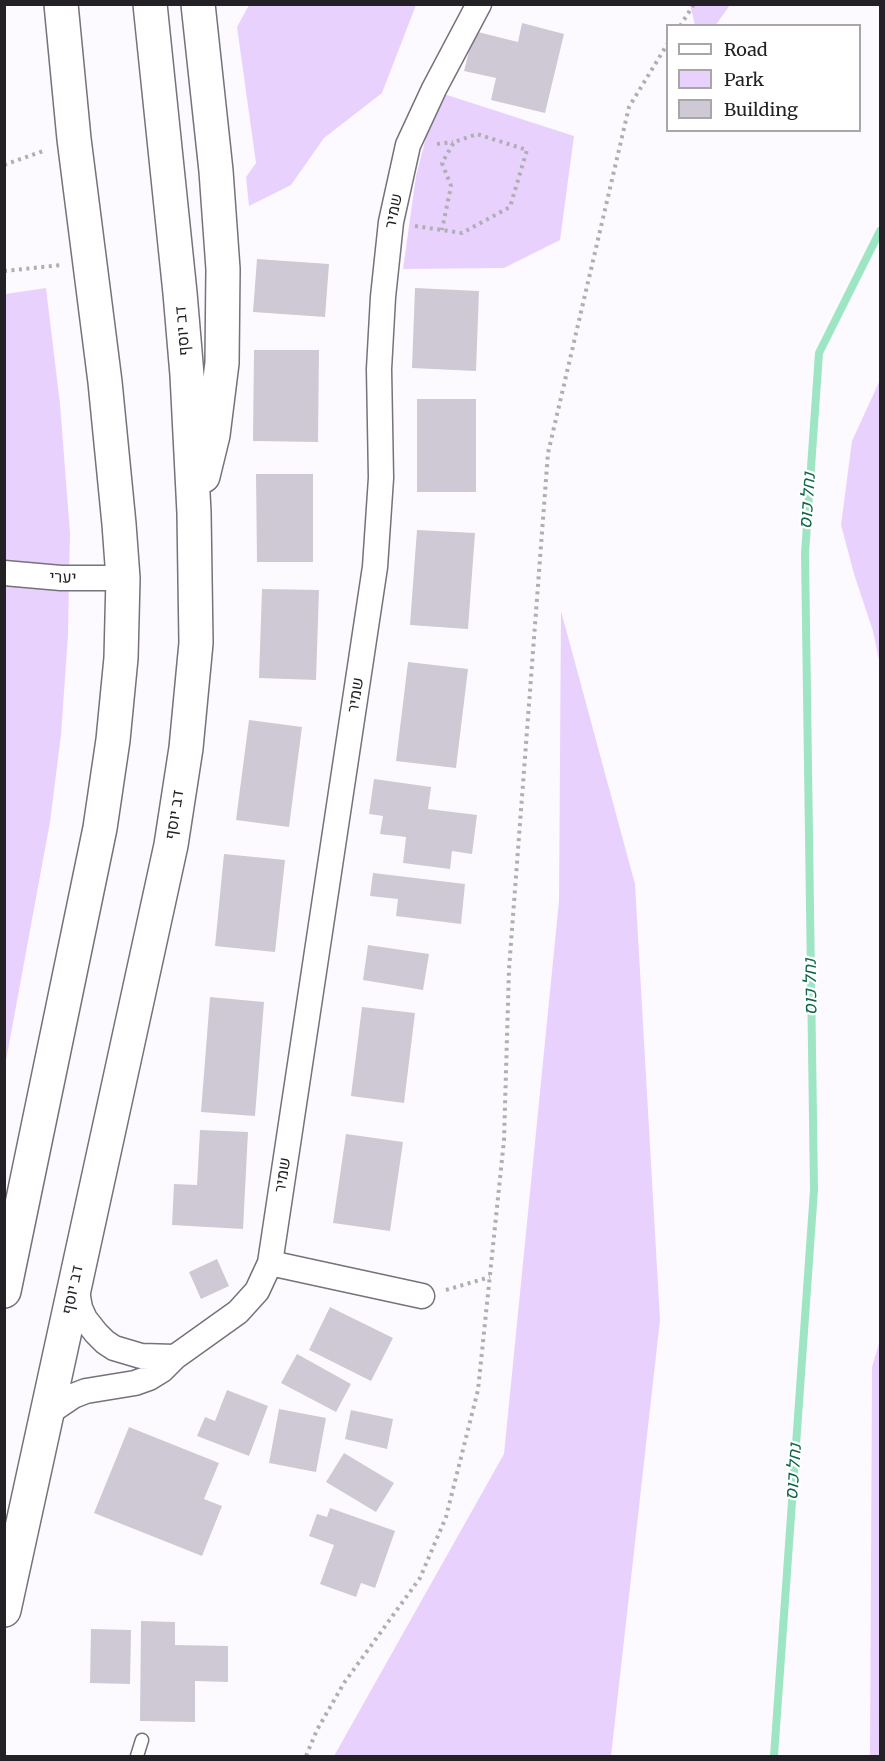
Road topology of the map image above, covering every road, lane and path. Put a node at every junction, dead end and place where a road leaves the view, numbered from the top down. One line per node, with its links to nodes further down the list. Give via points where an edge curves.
1 (61, 4): 8 (main road)
2 (150, 4): 13 (main road, דב יוסף, via 180,294)
3 (198, 4): 13 (main road, via 223,269 222,363 213,435)
4 (479, 4): 16 (street, שמיר, via 408,145 391,222 382,297 381,478 375,567)
5 (694, 4): 6 (path)
6 (681, 24)
7 (666, 46): 17 (path, via 629,106 548,453 509,969 504,1140)
8 (74, 139): 9 (path); 11 (main road)
9 (4, 165)
10 (442, 230): 10 (path, via 451,186 442,163 454,142 477,134 526,150 510,207 462,233)
11 (90, 263): 12 (path); 15 (main road)
12 (4, 271)
13 (194, 513): 18 (main road, דב יוסף, via 196,643 185,759 171,845)
14 (4, 573): 15 (street, יערי)
15 (123, 578): 19 (main road, via 121,658 100,828)
16 (270, 1263): 20 (street); 21 (street, שמיר, via 257,1291 238,1312)
17 (490, 1278): 20 (path); 26 (path, via 478,1389 446,1517 420,1578 344,1683)
18 (75, 1280): 21 (street, via 85,1319 105,1342 141,1356); 22 (main road, דב יוסף)
19 (4, 1291)
20 (422, 1296)
21 (175, 1357): 22 (street, שמיר, via 149,1378 86,1391)
22 (48, 1413): 23 (main road, דב יוסף)
23 (4, 1610)
24 (142, 1740): 25 (lane)
25 (137, 1756)
26 (306, 1756)

